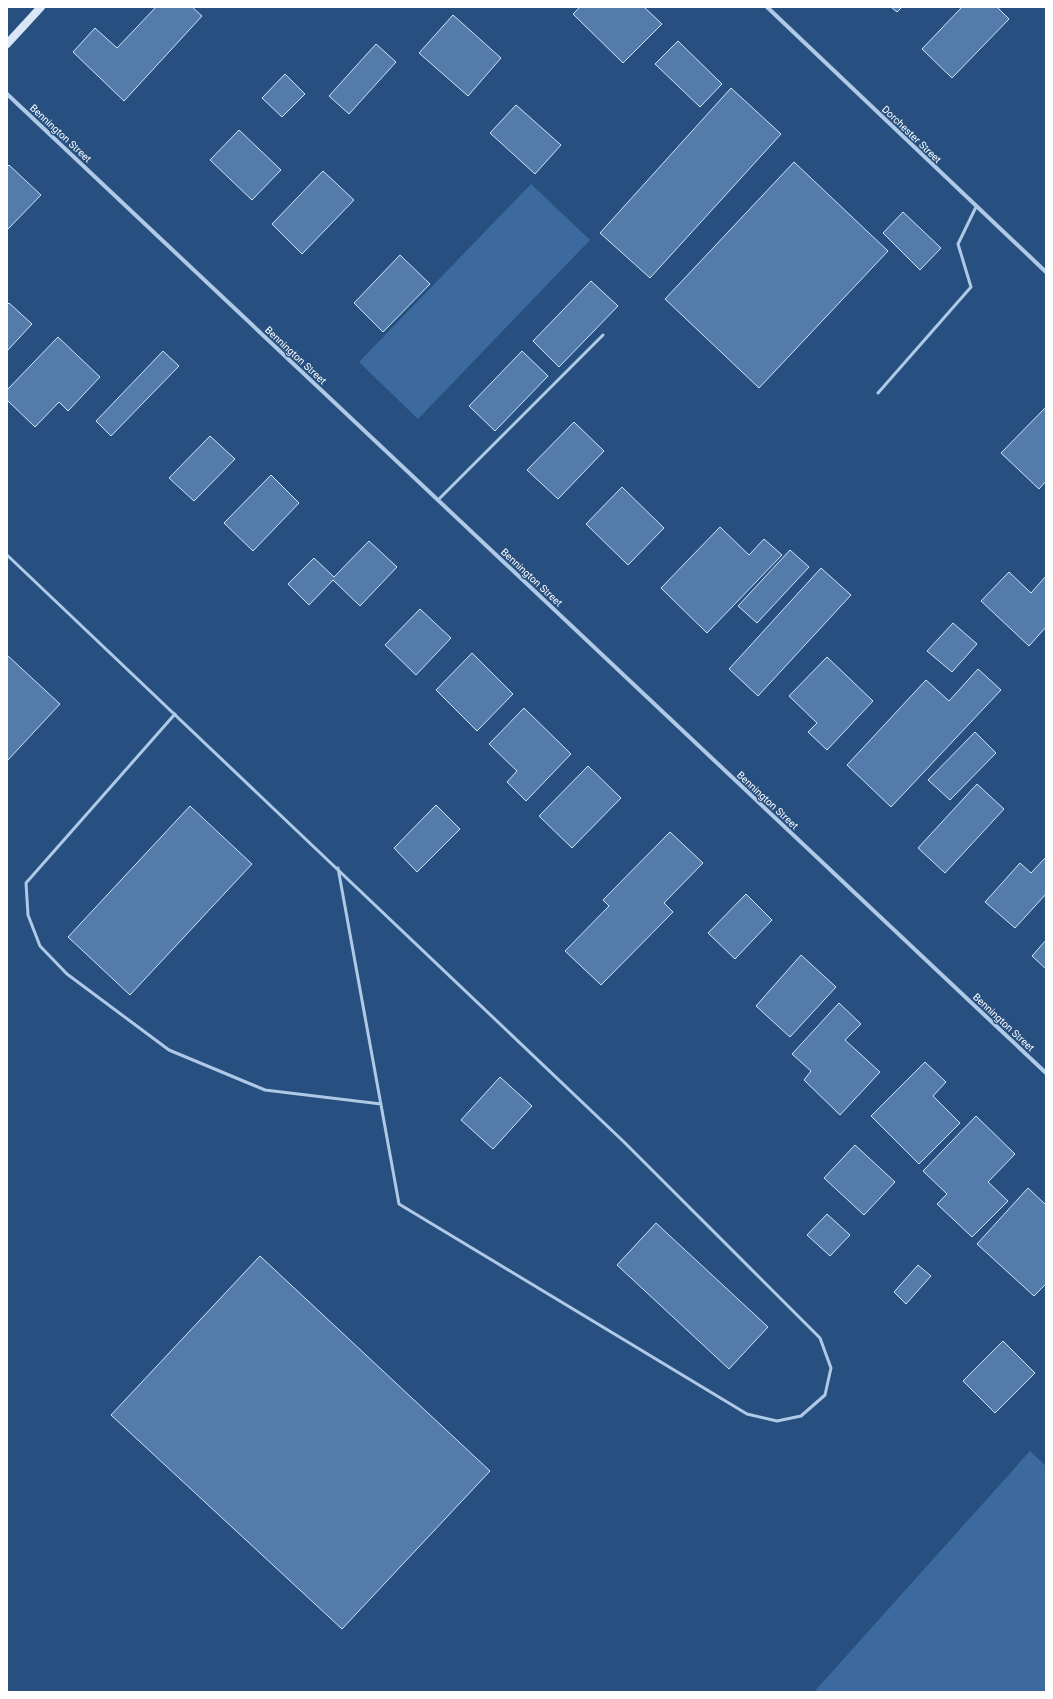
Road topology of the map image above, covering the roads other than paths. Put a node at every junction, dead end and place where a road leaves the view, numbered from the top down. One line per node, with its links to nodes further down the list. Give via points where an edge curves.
1 (41, 7): 3 (main road)
2 (767, 7): 5 (street, Dorchester Street)
3 (7, 44)
4 (7, 94): 9 (street, Bennington Street)
5 (976, 207): 6 (street, Dorchester Street); 8 (lane, via 958,244 970,287)
6 (1046, 272)
7 (602, 335): 9 (lane)
8 (878, 393)
9 (438, 500): 13 (street, Bennington Street)
10 (7, 555): 11 (lane)
11 (175, 714): 12 (lane); 14 (lane, via 26,883 28,915 40,946 67,974 169,1050 265,1090)
12 (338, 868): 14 (lane); 14 (lane, via 623,1141 820,1338 831,1368 825,1395 801,1416 777,1421 747,1414 400,1204)
13 (1046, 1073)
14 (381, 1104)

